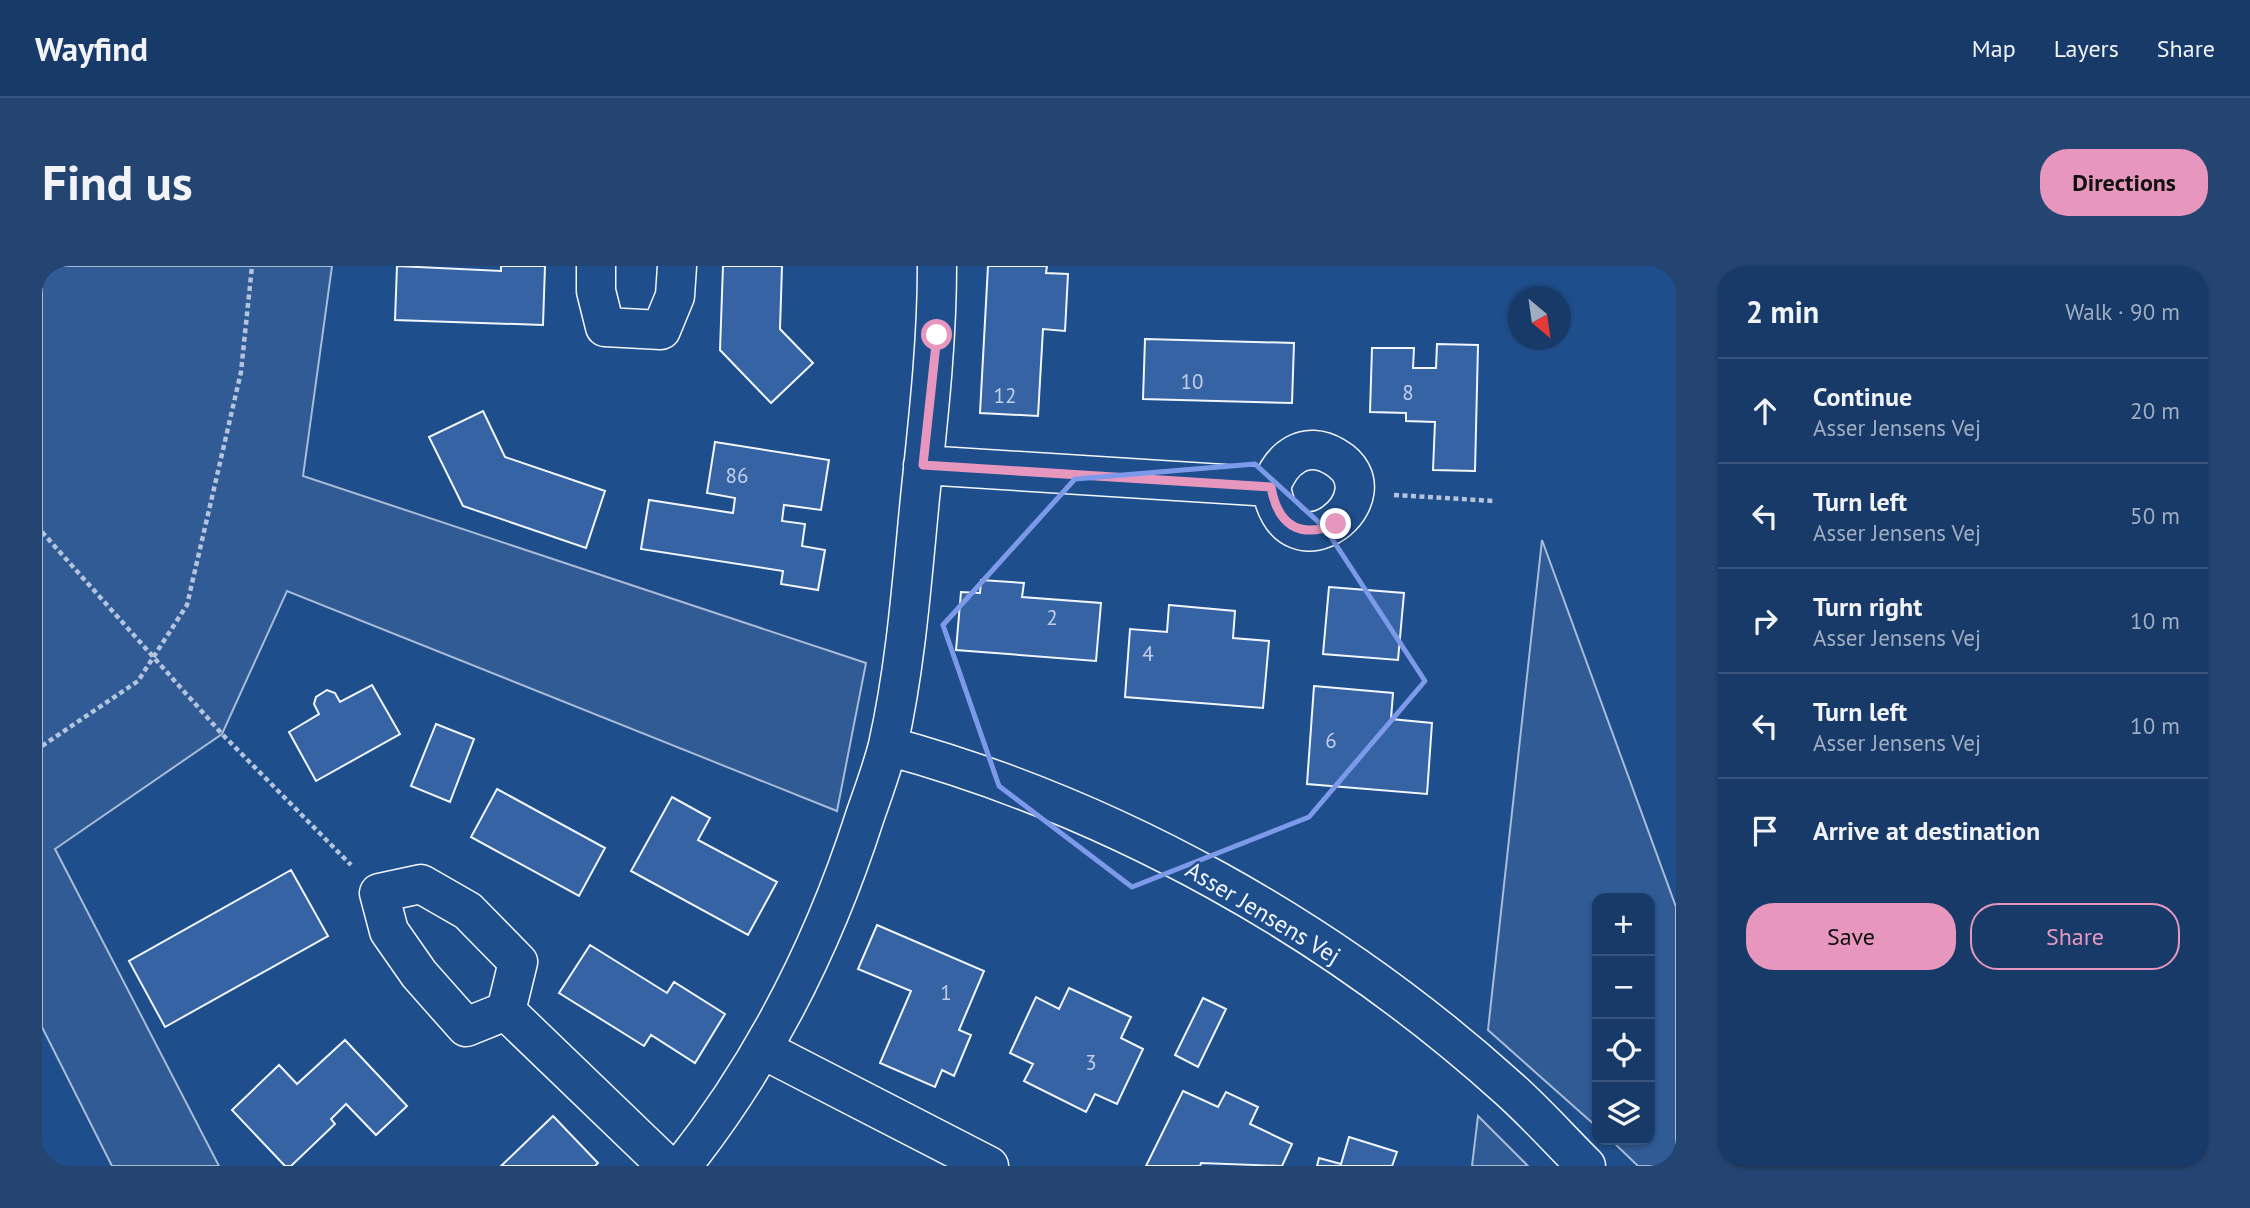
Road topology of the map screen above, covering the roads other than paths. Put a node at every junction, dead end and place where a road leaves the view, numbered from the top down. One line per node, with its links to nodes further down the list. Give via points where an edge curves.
1 (596, 266): 2 (street, via 596,291 605,327 661,330 675,296)
2 (677, 266)
3 (937, 266): 4 (street, via 937,335)
4 (923, 465): 5 (street); 6 (street, via 908,618)
5 (1271, 487): 5 (street, via 1289,456 1306,449 1325,450 1341,460 1352,475 1354,493 1349,510 1336,524 1319,531 1301,530 1285,521 1274,506)
6 (888, 746): 8 (street, via 842,888 806,971); 12 (street, Asser Jensens Vej, via 948,762 1066,809 1158,850 1267,910 1434,1026 1508,1088)
7 (506, 1011): 7 (street, via 518,962 468,911 421,884 379,893 389,931 419,974 466,1027); 9 (street)
8 (762, 1049): 10 (street); 11 (street)
9 (667, 1166)
10 (682, 1166)
11 (989, 1166)
12 (1586, 1166)

